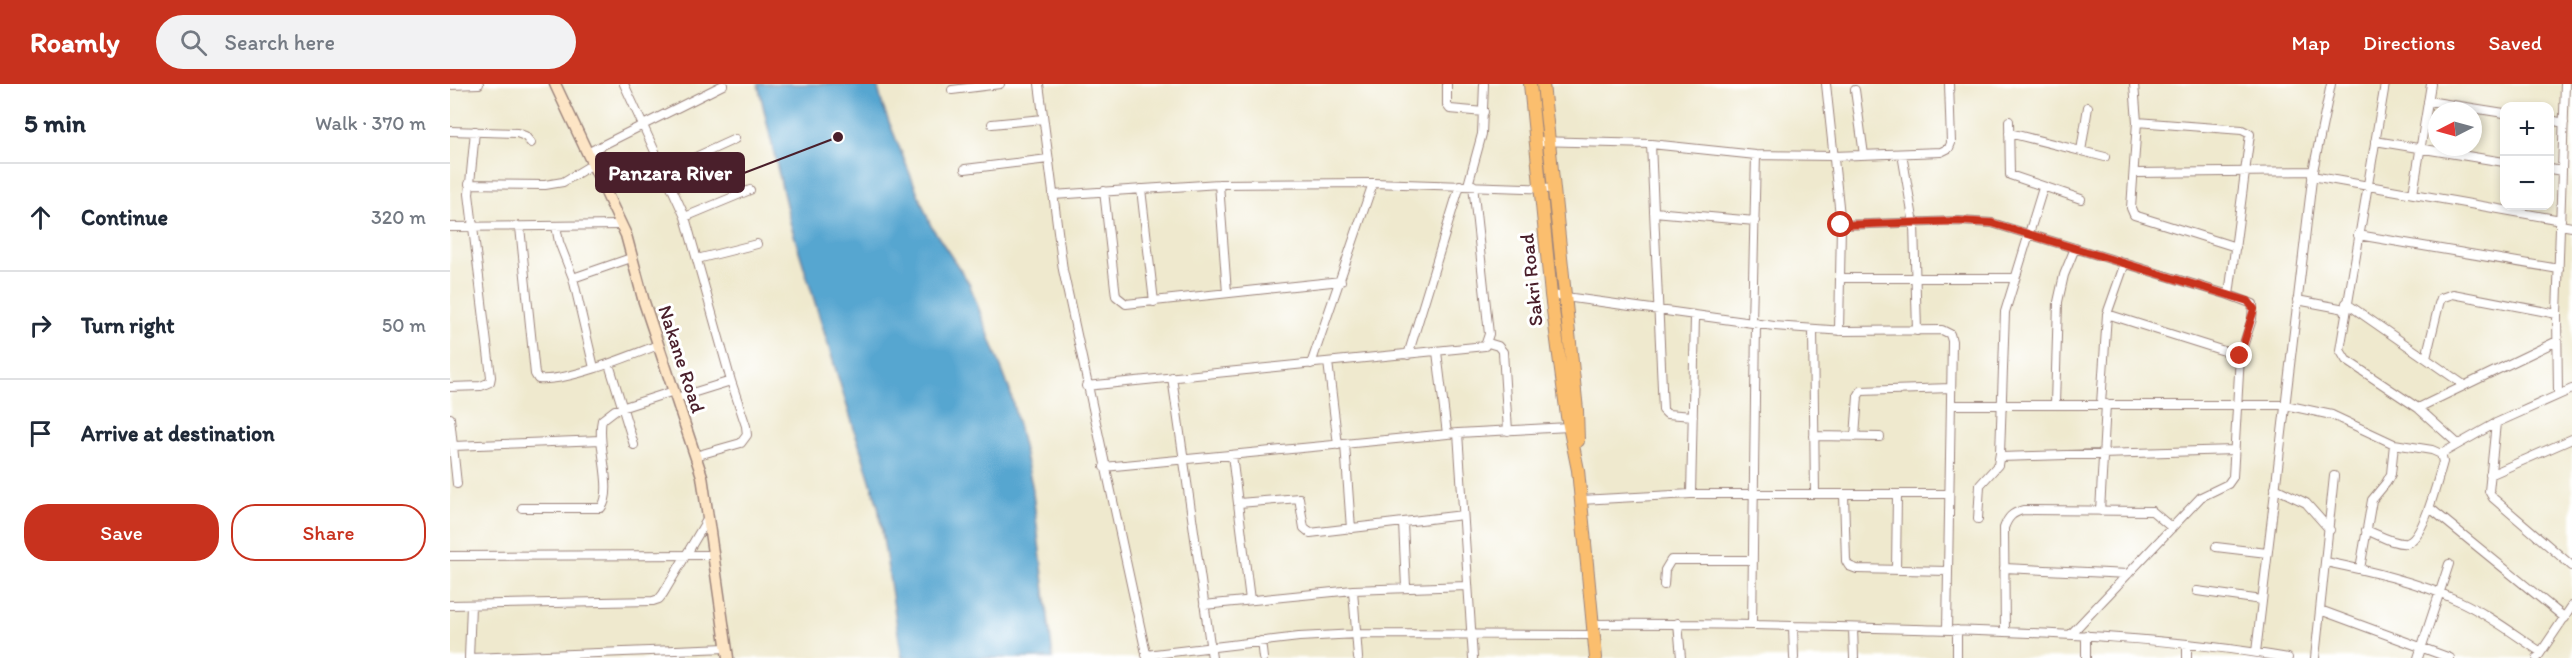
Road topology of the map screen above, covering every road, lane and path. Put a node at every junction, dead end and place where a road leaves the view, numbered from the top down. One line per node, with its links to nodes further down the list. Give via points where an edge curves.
1 (480, 84): 17 (street)
2 (555, 84): 43 (street, Nakane Road)
3 (624, 84): 31 (street)
4 (999, 84): 19 (street)
5 (1039, 84): 25 (street)
6 (1447, 84): 23 (street, via 1450,109)
7 (1484, 84): 23 (street)
8 (1530, 84): 38 (main road, Sakri Road)
9 (1543, 84): 38 (main road, Sakri Road)
10 (1826, 84): 47 (street)
11 (1949, 84): 44 (street, via 1949,148)
12 (2134, 84): 28 (street)
13 (2331, 84): 58 (street)
14 (2385, 84): 36 (street)
15 (2431, 84): 21 (street)
16 (2565, 84): 29 (street)
17 (450, 85)
18 (723, 85): 31 (street)
19 (952, 90)
20 (1855, 90): 46 (street)
21 (2428, 101): 24 (street); 41 (street)
22 (2088, 107): 42 (street)
23 (1484, 112): 62 (street, via 1480,145)
24 (2500, 112)
25 (1043, 119): 30 (street); 49 (street)
26 (2008, 121): 34 (street)
27 (2554, 121): 29 (street)
28 (2137, 122): 55 (street, via 2247,131 2250,140); 57 (street)
29 (2564, 123): 40 (street)
30 (992, 124)
31 (644, 125): 43 (street); 54 (street)
32 (450, 131): 33 (street)
33 (475, 131): 37 (street, via 517,133); 60 (street)
34 (2008, 133): 42 (street); 64 (street, via 2010,175)
35 (735, 139): 54 (street)
36 (2375, 141): 41 (street); 63 (street)
37 (531, 142)
38 (1542, 142): 39 (street); 66 (main road, Sakri Road)
39 (1651, 144): 45 (street); 72 (street)
40 (2568, 145): 56 (street)
41 (2421, 148): 50 (street); 69 (street)
42 (2081, 151): 48 (street)
43 (587, 153): 51 (street, Nakane Road)
44 (1902, 154): 46 (street); 76 (street)
45 (1756, 155): 47 (street); 74 (street)
46 (1864, 155): 47 (street)
47 (1834, 156): 78 (street)
48 (2104, 157)
49 (1048, 159): 52 (street); 70 (street)
50 (2500, 161)
51 (593, 164): 60 (street, via 562,182 545,185); 77 (street, Nakane Road)
52 (964, 170)
53 (2554, 170): 56 (street)
54 (665, 171): 73 (street)
55 (2246, 171): 57 (street); 58 (street); 87 (street)
56 (2562, 171): 75 (street)
57 (2135, 173): 87 (street, via 2131,208 2134,215)
58 (2313, 173): 63 (street); 101 (street)
59 (1373, 183): 61 (street); 62 (street); 97 (street)
60 (469, 184): 81 (street)
61 (1219, 184): 65 (street); 98 (street)
62 (1467, 185): 66 (street); 113 (street); 116 (street)
63 (2367, 186): 69 (street); 85 (street)
64 (2043, 188): 71 (street); 84 (street)
65 (1141, 189): 68 (street); 102 (street)
66 (1547, 189): 99 (main road, Sakri Road)
67 (750, 190): 73 (street)
68 (1104, 191): 70 (street); 102 (street, via 1116,296 1126,304)
69 (2413, 194): 75 (street)
70 (1053, 195): 126 (street)
71 (2081, 199)
72 (1654, 212): 74 (street); 104 (street)
73 (685, 217): 90 (street)
74 (1755, 221): 108 (street)
75 (2561, 223): 83 (street); 92 (street)
76 (1914, 224): 78 (street); 84 (street, via 1992,223); 96 (street)
77 (621, 225): 79 (street); 89 (street, Nakane Road)
78 (1841, 225): 94 (street)
79 (556, 226): 82 (street); 93 (street)
80 (450, 227): 81 (street)
81 (473, 227): 82 (street); 127 (street, via 491,377 490,382 481,386)
82 (520, 227): 122 (street, via 536,377 542,380)
83 (2572, 227)
84 (2030, 234): 88 (street); 95 (street)
85 (2358, 235): 92 (street); 103 (street)
86 (757, 244): 90 (street)
87 (2236, 247): 100 (street)
88 (2075, 248): 91 (street); 132 (street, via 2058,302)
89 (631, 258): 93 (street); 114 (street, Nakane Road)
90 (697, 259): 124 (street)
91 (2125, 263): 100 (street); 105 (street)
92 (2559, 269): 106 (street)
93 (573, 278): 122 (street)
94 (1841, 278): 96 (street); 110 (street)
95 (2014, 278): 96 (street); 136 (street, via 2005,312)
96 (1915, 279): 111 (street)
97 (1341, 280): 98 (street); 121 (street)
98 (1227, 293): 102 (street)
99 (1557, 295): 104 (street); 143 (main road, Sakri Road); 166 (main road, Sakri Road, via 1577,410)
100 (2229, 295): 117 (street, via 2248,301 2254,309)
101 (2297, 300): 103 (street); 137 (street)
102 (1154, 302)
103 (2346, 306): 118 (street); 139 (street, via 2339,343 2343,355)
104 (1658, 310): 107 (street); 140 (street, via 1664,412)
105 (2107, 314): 117 (street); 133 (street)
106 (2557, 314): 112 (street); 118 (street, via 2446,295 2439,304)
107 (1695, 316): 108 (street); 140 (street)
108 (1754, 323): 109 (street); 172 (street)
109 (1814, 329): 110 (street); 148 (street)
110 (1839, 331): 111 (street)
111 (1917, 331): 128 (street, via 1942,330 1950,334)
112 (2557, 341): 125 (street); 131 (street)
113 (1488, 343): 115 (street, via 1480,348); 144 (street, via 1503,352)
114 (658, 345): 120 (street); 130 (street, Nakane Road)
115 (1437, 352): 116 (street); 147 (street)
116 (1408, 355): 119 (street)
117 (2240, 356): 134 (street)
118 (2426, 358): 125 (street)
119 (1328, 363): 121 (street); 155 (street)
120 (609, 364): 122 (street); 138 (street)
121 (1311, 364): 123 (street)
122 (594, 368)
123 (1172, 377): 126 (street); 164 (street)
124 (731, 381): 130 (street); 161 (street, via 747,435 741,442)
125 (2464, 385): 139 (street)
126 (1086, 386): 165 (street)
127 (450, 387)
128 (1951, 388): 135 (street); 149 (street, via 1861,391)
129 (2572, 389): 131 (street)
130 (675, 394): 138 (street); 161 (street, Nakane Road)
131 (2558, 394): 142 (street)
132 (2055, 404): 133 (street); 136 (street)
133 (2104, 404): 134 (street); 162 (street)
134 (2237, 404): 137 (street); 158 (street)
135 (1951, 405): 136 (street); 176 (street)
136 (2001, 405): 163 (street)
137 (2285, 405): 153 (street, via 2332,415); 170 (street)
138 (623, 407): 152 (street, via 602,420); 157 (street)
139 (2418, 408): 154 (street)
140 (1693, 416): 171 (street)
141 (450, 418): 145 (street)
142 (2496, 423): 154 (street); 167 (street)
143 (1569, 427): 144 (street); 166 (main road, Sakri Road)
144 (1508, 431): 146 (street)
145 (451, 434): 156 (street)
146 (1458, 434): 147 (street); 182 (street)
147 (1447, 435): 155 (street)
148 (1814, 436): 149 (street); 173 (street)
149 (1855, 437): 150 (street)
150 (1880, 437)
151 (2572, 439): 167 (street)
152 (601, 440): 156 (street); 179 (street, via 606,497 601,508)
153 (2394, 444): 159 (street); 189 (street, via 2391,474 2372,500)
154 (2458, 444): 159 (street)
155 (1342, 445): 160 (street); 187 (street)
156 (453, 446): 169 (street)
157 (634, 446)
158 (2235, 450): 162 (street); 186 (street, via 2233,477 2201,497)
159 (2441, 454): 180 (street, via 2443,462)
160 (1232, 455): 164 (street); 178 (street)
161 (695, 456): 183 (street, Nakane Road)
162 (2103, 456): 163 (street); 181 (street)
163 (2000, 457): 184 (street, via 1998,465 1980,485)
164 (1184, 460): 165 (street); 214 (street)
165 (1104, 468): 238 (street)
166 (1578, 470): 177 (main road, Sakri Road)
167 (2490, 475): 198 (street, via 2489,491 2493,498)
168 (2334, 476): 188 (street)
169 (457, 484)
170 (2275, 488): 188 (street, via 2306,503); 191 (street)
171 (1691, 494): 172 (street); 177 (street)
172 (1753, 494): 173 (street); 195 (street)
173 (1815, 494): 174 (street)
174 (1844, 494): 175 (street); 201 (street, via 1849,567)
175 (1897, 494): 176 (street); 201 (street)
176 (1949, 494): 202 (street)
177 (1581, 500): 222 (main road, Sakri Road)
178 (1239, 503): 187 (street, via 1295,496 1300,500 1305,531); 210 (street)
179 (522, 508)
180 (2430, 508): 189 (street, via 2408,543); 217 (street)
181 (2100, 511): 186 (street, via 2152,511); 199 (street, via 2015,512 2004,528)
182 (1463, 515): 185 (street); 205 (street)
183 (708, 517): 192 (street); 193 (street, Nakane Road)
184 (1978, 519)
185 (1402, 523): 187 (street); 206 (street)
186 (2172, 528): 203 (street)
187 (1351, 529)
188 (2330, 530): 196 (street)
189 (2366, 530): 200 (street)
190 (2216, 547): 191 (street)
191 (2267, 553): 211 (street)
192 (684, 555): 193 (street); 194 (street); 213 (street, via 660,599 653,601)
193 (714, 555): 235 (street, Nakane Road)
194 (450, 556)
195 (1752, 560): 204 (street, via 1671,560 1665,570); 219 (street)
196 (2326, 562): 200 (street); 216 (street)
197 (2449, 564): 209 (street)
198 (2572, 566)
199 (2004, 568): 203 (street); 225 (street)
200 (2360, 569): 209 (street)
201 (1896, 570): 202 (street)
202 (1948, 571): 223 (street)
203 (2128, 574): 228 (street)
204 (1664, 585)
205 (1467, 586): 206 (street); 226 (street)
206 (1406, 587): 207 (street)
207 (1353, 590): 210 (street); 227 (street)
208 (2197, 591): 211 (street)
209 (2440, 594): 233 (street); 236 (street, via 2478,610)
210 (1250, 600): 214 (street)
211 (2262, 600): 234 (street)
212 (450, 605): 213 (street)
213 (471, 605): 239 (street)
214 (1204, 605): 232 (street)
215 (2572, 606): 217 (street)
216 (2320, 610): 233 (street); 252 (street)
217 (2565, 618): 236 (street)
218 (1678, 623): 219 (street); 222 (street); 245 (street)
219 (1752, 625): 220 (street)
220 (1793, 626): 221 (street); 246 (street)
221 (1853, 627): 223 (street); 247 (street)
222 (1593, 629): 226 (street); 244 (main road, Sakri Road)
223 (1947, 630): 224 (street)
224 (1957, 630): 225 (street); 248 (street)
225 (2005, 632): 228 (street)
226 (1472, 633): 227 (street); 243 (street)
227 (1357, 634): 230 (street); 242 (street)
228 (2071, 634): 229 (street)
229 (2086, 635): 231 (street); 249 (street)
230 (1261, 641): 232 (street); 241 (street)
231 (2187, 645): 234 (street); 250 (street)
232 (1210, 647): 238 (street); 240 (street)
233 (2421, 647): 253 (street); 254 (street)
234 (2256, 652): 251 (street)
235 (727, 653): 237 (street)
236 (2539, 655)
237 (503, 657): 239 (street)
238 (1147, 657)
239 (469, 658)
240 (1212, 658)
241 (1263, 658)
242 (1358, 658)
243 (1473, 658)
244 (1596, 658)
245 (1681, 658)
246 (1794, 658)
247 (1854, 658)
248 (1957, 658)
249 (2086, 658)
250 (2187, 658)
251 (2288, 658)
252 (2315, 658)
253 (2418, 658)
254 (2450, 658)

